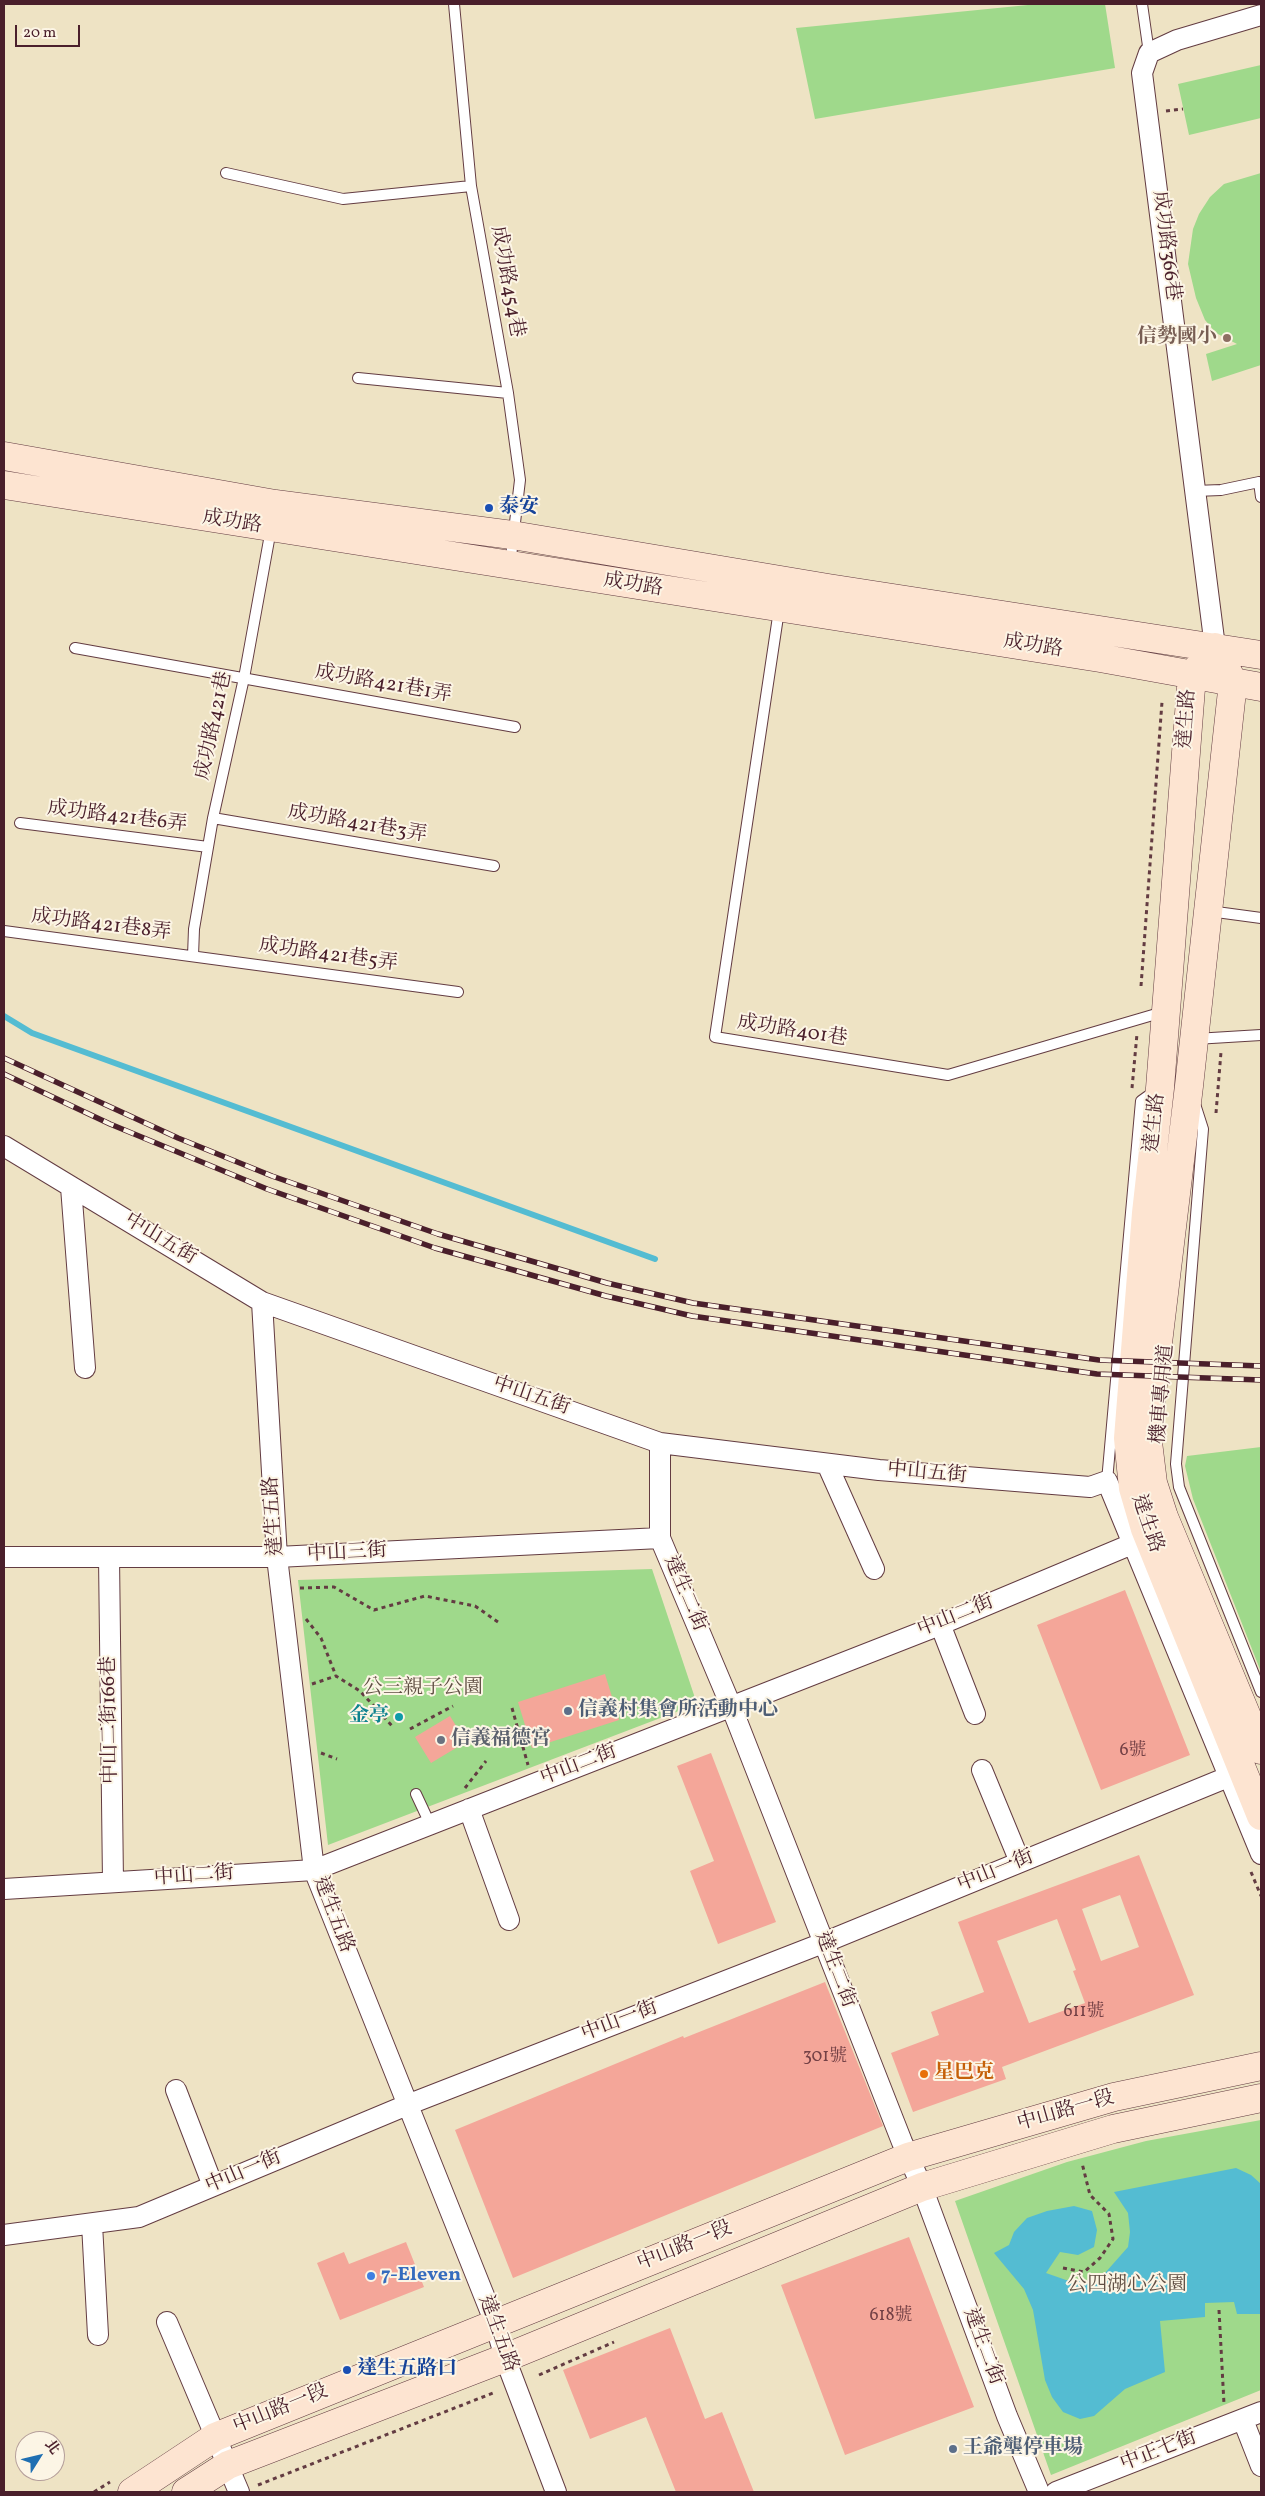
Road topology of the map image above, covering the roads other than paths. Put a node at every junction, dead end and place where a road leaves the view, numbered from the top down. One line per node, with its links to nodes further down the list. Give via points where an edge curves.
1 (454, 4): 6 (lane, 成功路454巷)
2 (1142, 4): 4 (lane)
3 (1261, 15): 4 (street, via 1177,40)
4 (1150, 53): 11 (street, 成功路366巷, via 1142,73)
5 (226, 173): 6 (lane, via 343,198)
6 (471, 186): 8 (lane, 成功路454巷)
7 (358, 378): 8 (lane)
8 (508, 393): 14 (lane, 成功路454巷, via 520,480)
9 (4, 456): 13 (street, 成功路)
10 (4, 485): 13 (street, 成功路)
11 (1195, 491): 12 (lane, via 1221,490 1259,482); 18 (street, 成功路366巷)
12 (1261, 497)
13 (273, 517): 14 (street, 成功路); 15 (street, 成功路); 22 (lane, 成功路421巷)
14 (512, 535): 15 (lane, 成功路454巷); 16 (street, 成功路)
15 (510, 567): 17 (street, 成功路)
16 (826, 601): 17 (street, 成功路); 18 (street, 成功路); 21 (street, 成功路)
17 (779, 608): 35 (lane, 成功路401巷, via 715,1038 948,1075)
18 (1214, 647): 20 (street, 成功路); 21 (street, 達生路); 23 (street)
19 (74, 648): 22 (lane, 成功路421巷1弄)
20 (1261, 655)
21 (1192, 675): 23 (street, 成功路); 35 (street, 達生路)
22 (244, 678): 25 (lane, 成功路421巷1弄); 26 (lane, 成功路421巷)
23 (1233, 682): 24 (street, 成功路); 30 (street, 達生路)
24 (1261, 687)
25 (515, 727)
26 (213, 818): 28 (lane, 成功路421巷); 29 (lane, 成功路421巷3弄)
27 (20, 823): 28 (lane, 成功路421巷6弄)
28 (208, 847): 33 (lane, 成功路421巷, via 194,929)
29 (494, 866)
30 (1208, 911): 31 (lane); 37 (street, 達生路)
31 (1261, 918)
32 (4, 931): 33 (lane, 成功路421巷8弄)
33 (193, 956): 34 (lane, 成功路421巷5弄)
34 (458, 992)
35 (1166, 1011): 39 (street, 達生路)
36 (1261, 1035): 37 (lane)
37 (1194, 1040): 38 (street, 達生路)
38 (1189, 1086): 54 (lane, 機車專用道, via 1203,1129 1176,1464 1179,1487); 57 (street, 達生路, via 1147,1434 1153,1483 1164,1517)
39 (1160, 1088): 46 (lane, via 1141,1101); 62 (street, 達生路, via 1146,1213 1128,1438 1133,1488 1145,1528)
40 (4, 1146): 41 (street, 中山五街)
41 (71, 1187): 42 (street, 中山五街); 43 (street)
42 (262, 1302): 44 (street, 中山五街); 51 (street, 達生五路)
43 (85, 1368)
44 (660, 1443): 45 (street, 中山五街); 47 (street, 達生二街)
45 (827, 1464): 46 (street, 中山五街, via 1090,1487); 52 (street)
46 (1107, 1481): 48 (street, 達生路)
47 (660, 1538): 51 (street, 中山三街); 55 (street, 達生二街)
48 (1132, 1544): 53 (street, 中山二街); 59 (street, 達生路)
49 (4, 1557): 50 (street, 中山三街)
50 (109, 1557): 51 (street, 中山三街); 67 (street, 中山二街166巷)
51 (278, 1557): 66 (street, 達生五路)
52 (874, 1568)
53 (940, 1624): 55 (street, 中山二街); 56 (street)
54 (1261, 1692)
55 (731, 1706): 61 (street, 中山二街); 70 (street, 達生二街)
56 (975, 1714)
57 (1261, 1750)
58 (982, 1770): 65 (street)
59 (1228, 1777): 64 (street, 達生路); 65 (street, 中山一街)
60 (416, 1794): 63 (lane)
61 (469, 1809): 63 (street, 中山二街); 69 (street)
62 (1261, 1816)
63 (430, 1824): 66 (street, 中山二街)
64 (1261, 1854)
65 (1020, 1862): 70 (street, 中山一街)
66 (314, 1870): 67 (street, 中山二街); 74 (street, 達生五路)
67 (113, 1882): 68 (street, 中山二街)
68 (4, 1889)
69 (509, 1920)
70 (823, 1943): 74 (street, 中山一街); 75 (street, 達生二街)
71 (1261, 2066): 75 (street, 中山路一段, via 1114,2097)
72 (176, 2090): 76 (street)
73 (1261, 2098): 77 (street, 中山路一段, via 1113,2129)
74 (407, 2105): 76 (street, 中山一街); 81 (street, 達生五路)
75 (908, 2157): 77 (street, 達生二街); 81 (street, 中山路一段)
76 (213, 2186): 78 (street, 中山一街, via 139,2217)
77 (922, 2187): 83 (street, 中山路一段); 93 (street, 達生二街, via 1007,2416)
78 (92, 2224): 79 (street, 中山一街); 82 (street)
79 (4, 2235)
80 (166, 2322): 86 (street)
81 (495, 2324): 83 (street, 達生五路); 86 (street, 中山路一段)
82 (98, 2334)
83 (505, 2358): 87 (street, 中山路一段); 92 (street, 達生五路)
84 (1261, 2412): 85 (street, 中正七街)
85 (1234, 2424): 88 (street); 94 (street, 中正七街)
86 (215, 2437): 87 (street); 90 (street, 中山路一段)
87 (228, 2465): 89 (street); 91 (street, 中山路一段)
88 (1261, 2466)
89 (248, 2489)
90 (132, 2492)
91 (186, 2492)
92 (556, 2492)
93 (1039, 2492)
94 (1056, 2492)

